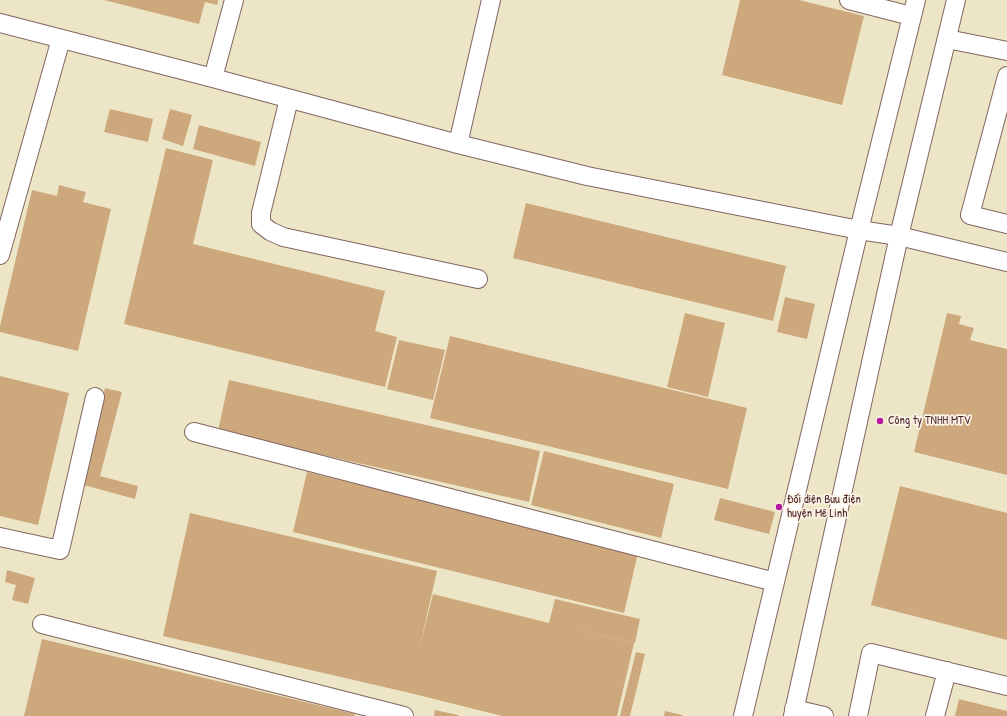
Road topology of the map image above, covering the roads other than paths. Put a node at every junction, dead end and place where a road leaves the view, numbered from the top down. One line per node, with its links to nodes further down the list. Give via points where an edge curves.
1 (234, 0): 11 (street)
2 (491, 0): 13 (street)
3 (849, 0): 5 (street)
4 (956, 0): 8 (street)
5 (913, 8): 15 (street)
6 (0, 23): 7 (street)
7 (61, 39): 11 (street); 17 (street)
8 (947, 39): 9 (street); 16 (street)
9 (1007, 51)
10 (1007, 76): 14 (street, via 970,215)
11 (213, 78): 12 (street)
12 (289, 99): 13 (street); 19 (street, via 261,213 261,224 283,237)
13 (458, 144): 15 (street, via 587,176)
14 (1007, 224)
15 (859, 230): 16 (street); 23 (street)
16 (899, 236): 18 (street); 27 (street)
17 (0, 255)
18 (1007, 262)
19 (478, 279)
20 (95, 397): 22 (street, via 60,550)
21 (194, 432): 23 (street)
22 (0, 537)
23 (775, 582): 29 (street)
24 (42, 624): 28 (street)
25 (947, 671): 26 (street); 31 (street, via 871,653); 32 (street)
26 (1007, 686)
27 (794, 712): 30 (street)
28 (404, 716)
29 (743, 716)
30 (824, 716)
31 (858, 716)
32 (935, 716)

